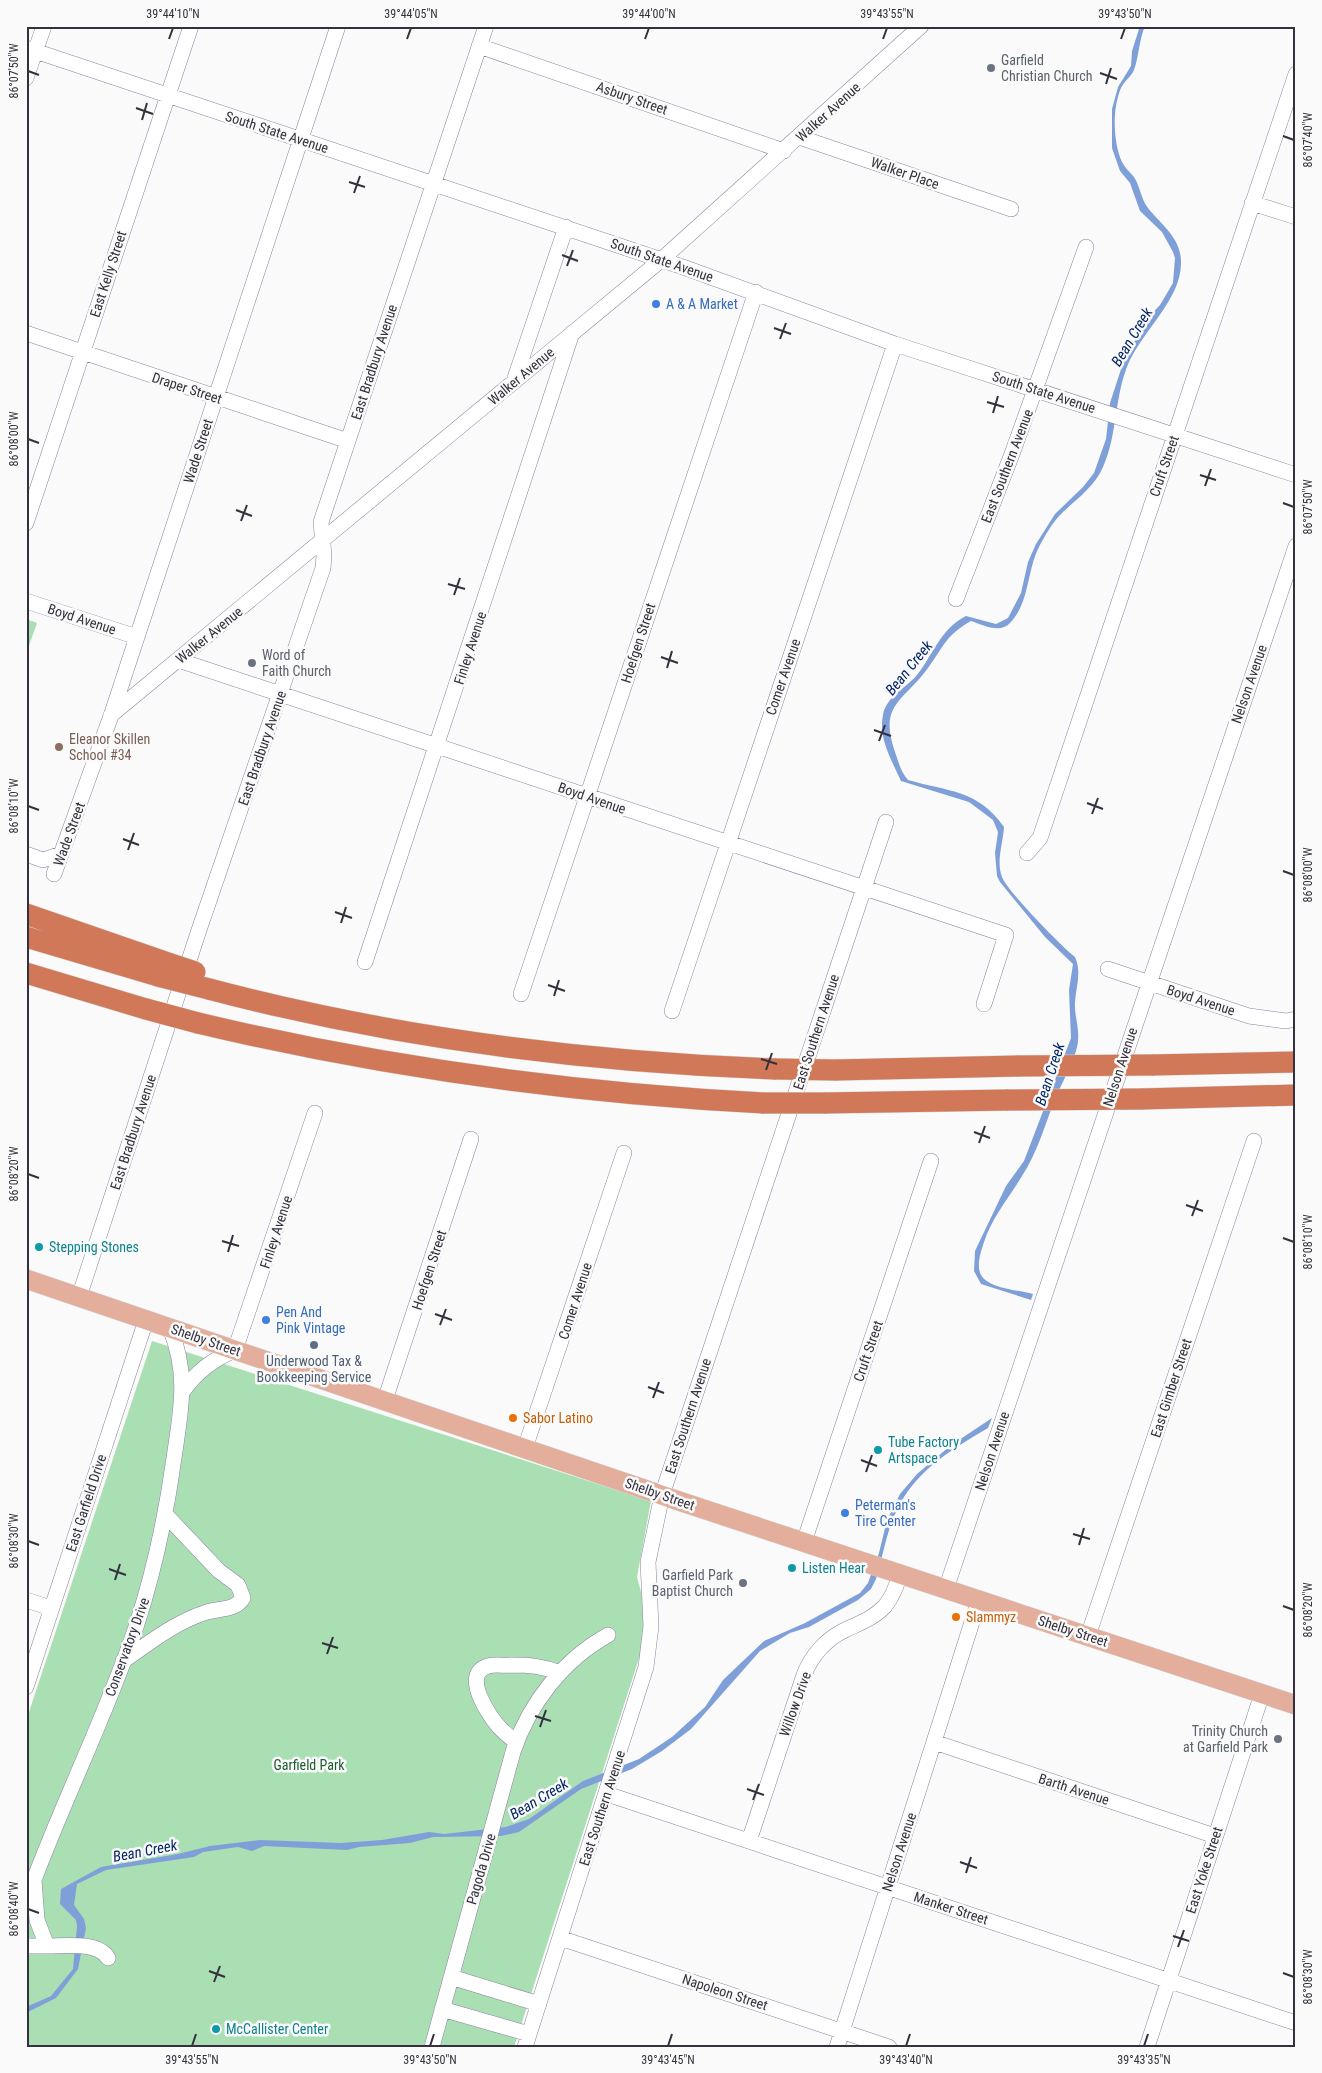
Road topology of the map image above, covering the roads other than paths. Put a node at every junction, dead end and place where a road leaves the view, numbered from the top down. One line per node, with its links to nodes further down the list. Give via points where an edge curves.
1 (44, 26): 7 (street)
2 (191, 26): 10 (street, East Kelly Street)
3 (338, 26): 13 (street, Wade Street)
4 (486, 26): 6 (street, East Bradbury Avenue)
5 (921, 26): 12 (street, Walker Avenue)
6 (479, 46): 14 (street, Asbury Street); 15 (street, East Bradbury Avenue)
7 (31, 50): 9 (street); 10 (street, South State Avenue)
8 (1296, 74): 11 (street, Cruft Street)
9 (26, 78)
10 (167, 95): 13 (street, South State Avenue); 26 (street, East Kelly Street)
11 (1290, 108): 16 (street, Cruft Street)
12 (799, 137): 14 (street, Walker Avenue); 17 (street, Walker Place)
13 (300, 140): 15 (street, South State Avenue); 29 (street, Wade Street)
14 (784, 150): 21 (street, Walker Avenue)
15 (433, 184): 19 (street, South State Avenue); 31 (street, East Bradbury Avenue)
16 (1252, 203): 18 (street); 30 (street, Cruft Street)
17 (1011, 209)
18 (1296, 217)
19 (566, 227): 21 (street, South State Avenue); 27 (street)
20 (1086, 247): 28 (street, East Southern Avenue)
21 (661, 260): 22 (street, South State Avenue); 23 (street, Walker Avenue)
22 (756, 292): 25 (street, South State Avenue); 43 (street, Hoefgen Street)
23 (572, 333): 27 (street, Walker Avenue); 42 (street, Finley Avenue)
24 (26, 334): 26 (street, Draper Street)
25 (895, 344): 28 (street, South State Avenue); 45 (street, Comer Avenue)
26 (82, 353): 29 (street, Draper Street); 33 (street, East Kelly Street)
27 (514, 381): 34 (street, Walker Avenue)
28 (1037, 389): 30 (street, South State Avenue); 36 (street, East Southern Avenue)
29 (216, 398): 31 (street, Draper Street); 38 (street, Wade Street)
30 (1175, 434): 32 (street, South State Avenue); 46 (street, Cruft Street, via 1040,838)
31 (348, 441): 34 (street, East Bradbury Avenue, via 321,522)
32 (1296, 475)
33 (26, 523)
34 (322, 542): 39 (street, Walker Avenue); 40 (street, East Bradbury Avenue, via 323,568)
35 (1296, 546): 58 (street, Nelson Avenue)
36 (956, 599)
37 (26, 600): 38 (street, Boyd Avenue)
38 (137, 637): 41 (street, Wade Street)
39 (178, 660): 40 (street, Boyd Avenue); 41 (street, Walker Avenue)
40 (280, 693): 42 (street, Boyd Avenue); 72 (street, East Bradbury Avenue)
41 (111, 715): 48 (street, Wade Street)
42 (438, 746): 43 (street, Boyd Avenue); 53 (street, Finley Avenue)
43 (587, 796): 45 (street, Boyd Avenue); 59 (street, Hoefgen Street)
44 (886, 822): 50 (street, East Southern Avenue)
45 (728, 844): 50 (street, Boyd Avenue); 62 (street, Comer Avenue)
46 (1027, 853)
47 (26, 854): 48 (street, via 43,860)
48 (61, 854): 49 (street, Wade Street)
49 (54, 874)
50 (864, 888): 61 (street, Boyd Avenue, via 1006,935); 79 (street, East Southern Avenue)
51 (26, 914): 54 (highway)
52 (26, 937): 54 (highway)
53 (365, 962)
54 (160, 968): 64 (highway, bridge, via 338,1020 443,1038 607,1059 835,1070)
55 (1108, 969): 58 (street, Boyd Avenue)
56 (26, 973): 60 (highway)
57 (26, 980): 60 (highway)
58 (1148, 983): 63 (street, Boyd Avenue, via 1249,1016 1286,1021); 83 (street, Nelson Avenue)
59 (521, 994)
60 (105, 996): 65 (highway, bridge, via 198,1023 348,1056 510,1082 631,1095 824,1103)
61 (984, 1004)
62 (672, 1011)
63 (1296, 1019)
64 (1296, 1062)
65 (1296, 1095)
66 (315, 1113): 75 (street, Finley Avenue)
67 (471, 1139): 77 (street, Hoefgen Street)
68 (1254, 1141): 88 (street, East Gimber Street)
69 (624, 1154): 78 (street, Comer Avenue)
70 (931, 1161): 81 (street, Cruft Street)
71 (26, 1280): 72 (main road, Shelby Street)
72 (79, 1297): 73 (main road, Shelby Street)
73 (146, 1320): 74 (main road, Shelby Street); 86 (street, East Garfield Drive)
74 (170, 1328): 75 (main road, Shelby Street); 76 (street, Conservatory Drive, via 179,1350)
75 (235, 1350): 76 (street, via 209,1364); 77 (main road, Shelby Street)
76 (182, 1391): 80 (street, Conservatory Drive)
77 (385, 1400): 78 (main road, Shelby Street)
78 (525, 1448): 79 (main road, Shelby Street)
79 (662, 1495): 81 (main road, Shelby Street); 96 (street, East Southern Avenue, via 648,1562 649,1653)
80 (165, 1514): 89 (street, Conservatory Drive, via 152,1573); 89 (street, via 219,1572 238,1585 243,1598 234,1607 201,1614 172,1627)
81 (804, 1542): 82 (main road, Shelby Street)
82 (896, 1572): 83 (main road, Shelby Street); 98 (street, Willow Drive, via 892,1597 881,1610 834,1637 812,1659)
83 (946, 1589): 85 (main road, Shelby Street)
84 (26, 1600): 86 (street)
85 (979, 1600): 88 (main road, Shelby Street); 95 (street, Nelson Avenue)
86 (51, 1608): 91 (street, East Garfield Drive)
87 (608, 1635): 90 (street, Pagoda Drive, via 580,1653)
88 (1088, 1636): 92 (main road, Shelby Street)
89 (124, 1662): 99 (street, Conservatory Drive)
90 (560, 1673): 94 (street, Pagoda Drive, via 526,1721); 94 (street, via 546,1667 526,1665 489,1666 478,1673 475,1684 478,1692 500,1729)
91 (26, 1687)
92 (1262, 1694): 93 (main road, Shelby Street); 97 (street, East Yoke Street)
93 (1296, 1705)
94 (516, 1742): 105 (street, Pagoda Drive)
95 (934, 1742): 97 (street, Barth Avenue); 100 (street, Nelson Avenue)
96 (608, 1789): 98 (street, Manker Street); 101 (street, East Southern Avenue)
97 (1215, 1836): 106 (street, East Yoke Street)
98 (749, 1841): 100 (street, Manker Street)
99 (30, 1885): 103 (street, via 37,1920)
100 (887, 1887): 106 (street, Manker Street); 110 (street, Nelson Avenue)
101 (560, 1938): 107 (street, East Southern Avenue); 110 (street, Napoleon Street)
102 (26, 1946): 103 (street)
103 (53, 1946): 104 (street, via 92,1948 102,1951)
104 (108, 1958)
105 (451, 1977): 107 (street); 108 (street, Pagoda Drive)
106 (1169, 1980): 109 (street, Manker Street); 115 (street, East Yoke Street)
107 (539, 2004): 111 (street, East Southern Avenue)
108 (442, 2009): 111 (street); 112 (street, Pagoda Drive)
109 (1296, 2022)
110 (842, 2031): 113 (street, Nelson Avenue); 114 (street, Napoleon Street)
111 (527, 2041)
112 (432, 2047)
113 (836, 2047)
114 (889, 2047)
115 (1147, 2047)

